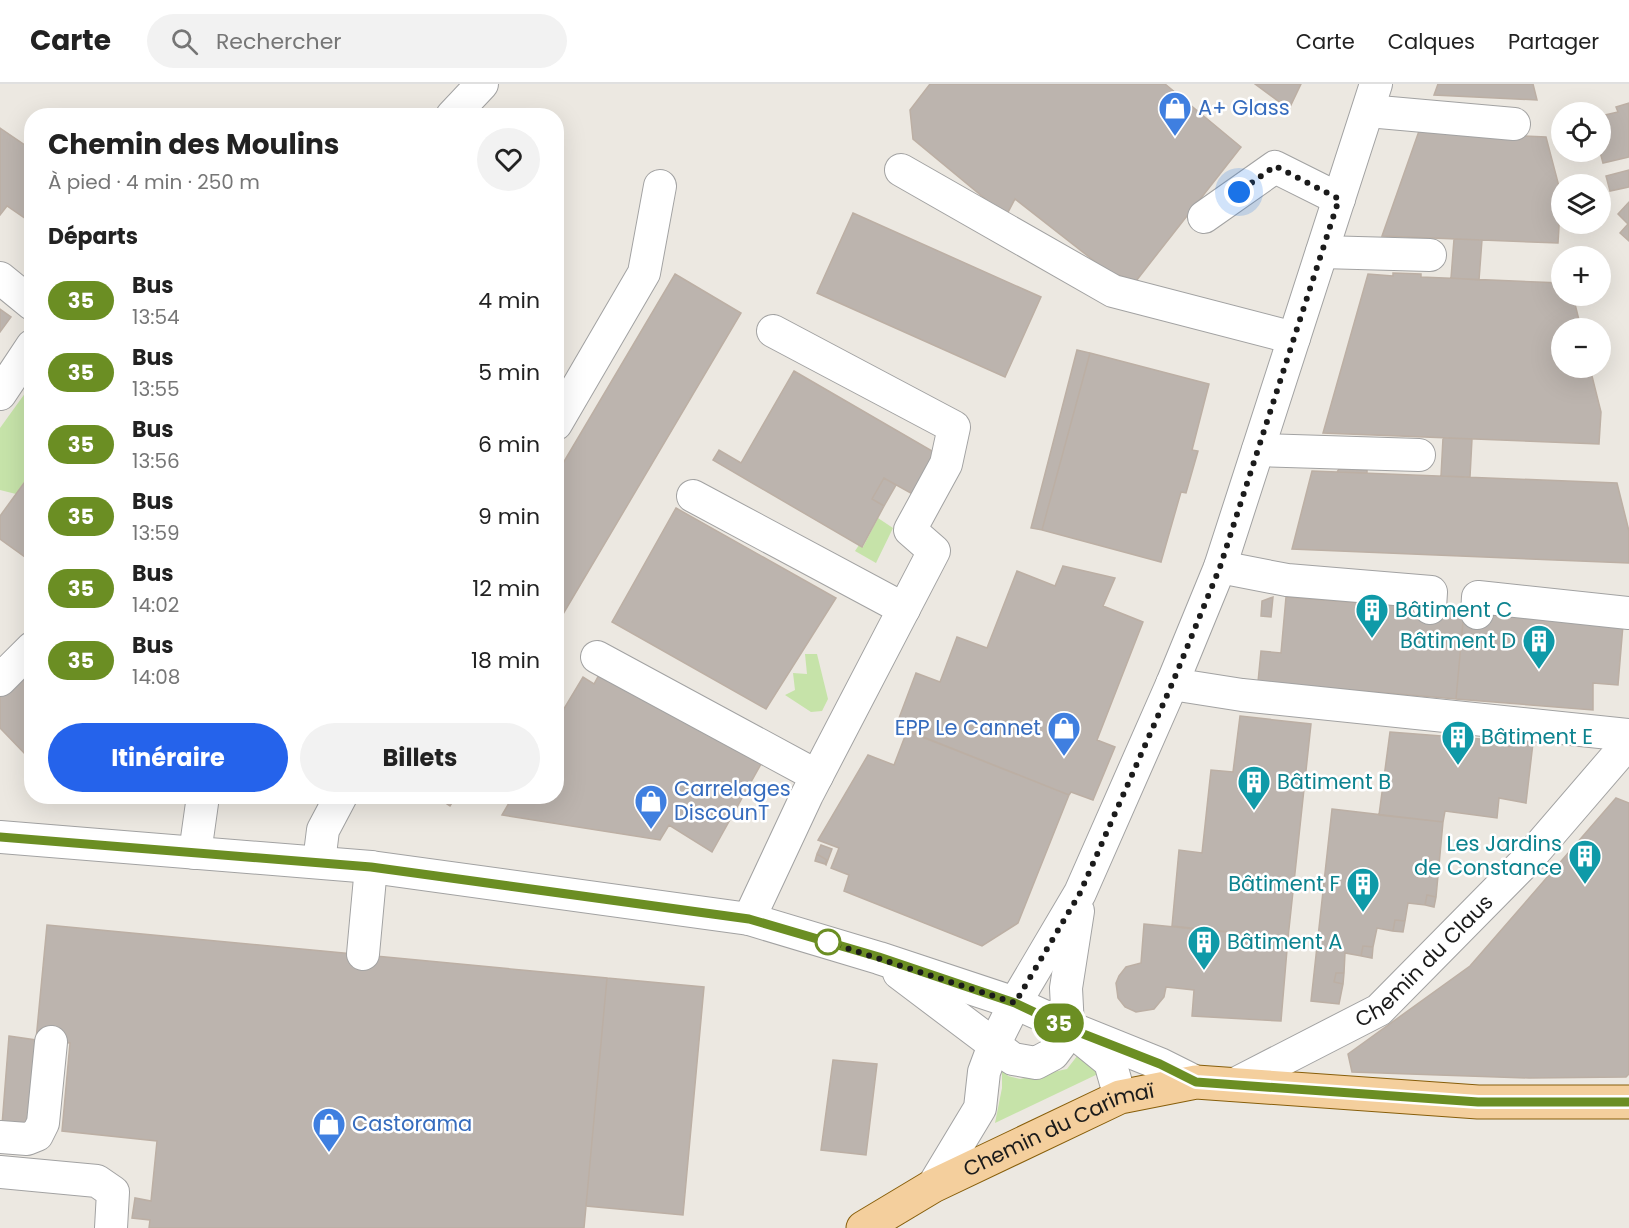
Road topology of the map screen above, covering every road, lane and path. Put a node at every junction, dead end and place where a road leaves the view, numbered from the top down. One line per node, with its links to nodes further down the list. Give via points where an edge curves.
1 (482, 84): 3 (street)
2 (1372, 97): 4 (street); 7 (street)
3 (460, 108)
4 (1514, 124)
5 (901, 170): 14 (street, via 1113,291)
6 (660, 186): 17 (street, via 644,273)
7 (1339, 199): 8 (street, via 1275,166); 9 (street)
8 (1204, 217)
9 (1322, 252): 10 (street); 14 (street)
10 (1430, 255)
11 (0, 278): 12 (street)
12 (24, 298)
13 (772, 332): 23 (street, via 954,428 946,464 910,530 934,551)
14 (1294, 338): 18 (street)
15 (24, 358): 16 (street)
16 (0, 394)
17 (564, 410)
18 (1258, 450): 19 (street); 21 (street)
19 (1419, 455)
20 (693, 496): 23 (street)
21 (1220, 567): 22 (street, via 1287,580 1431,592); 29 (street)
22 (1430, 608)
23 (904, 609): 32 (street)
24 (1477, 613): 25 (street, via 1478,597)
25 (1629, 613)
26 (24, 656): 28 (street)
27 (597, 657): 32 (street)
28 (0, 680)
29 (1172, 684): 30 (street); 39 (street)
30 (1629, 735)
31 (1629, 742): 48 (street, Chemin du Claus, via 1530,857 1379,1010)
32 (818, 776): 40 (street)
33 (201, 804): 36 (street)
34 (337, 804): 37 (street, via 323,830)
35 (0, 837): 36 (street)
36 (195, 853): 37 (street)
37 (319, 862): 38 (street)
38 (371, 867): 40 (street); 41 (street)
39 (1080, 893): 43 (street); 44 (street, via 1066,988)
40 (749, 919): 42 (street)
41 (363, 954)
42 (879, 957): 43 (street); 46 (street)
43 (1015, 1003): 44 (street); 46 (street)
44 (1068, 1028): 46 (street, via 1053,1054 1036,1063 1012,1059); 47 (street); 49 (street, via 1110,1062)
45 (51, 1042): 51 (street, via 43,1123 37,1135 27,1139)
46 (994, 1045): 53 (street, via 984,1072 980,1108)
47 (1196, 1082): 48 (main road, Chemin du Carimaï); 49 (main road, Chemin du Carimaï)
48 (1233, 1085): 50 (main road, Chemin du Carimaï, via 1478,1102)
49 (1120, 1096): 53 (main road, Chemin du Carimaï)
50 (1629, 1102)
51 (0, 1137)
52 (0, 1172): 54 (street, via 97,1180 113,1192)
53 (933, 1186): 55 (main road, Chemin du Carimaï)
54 (111, 1228)
55 (863, 1228)

